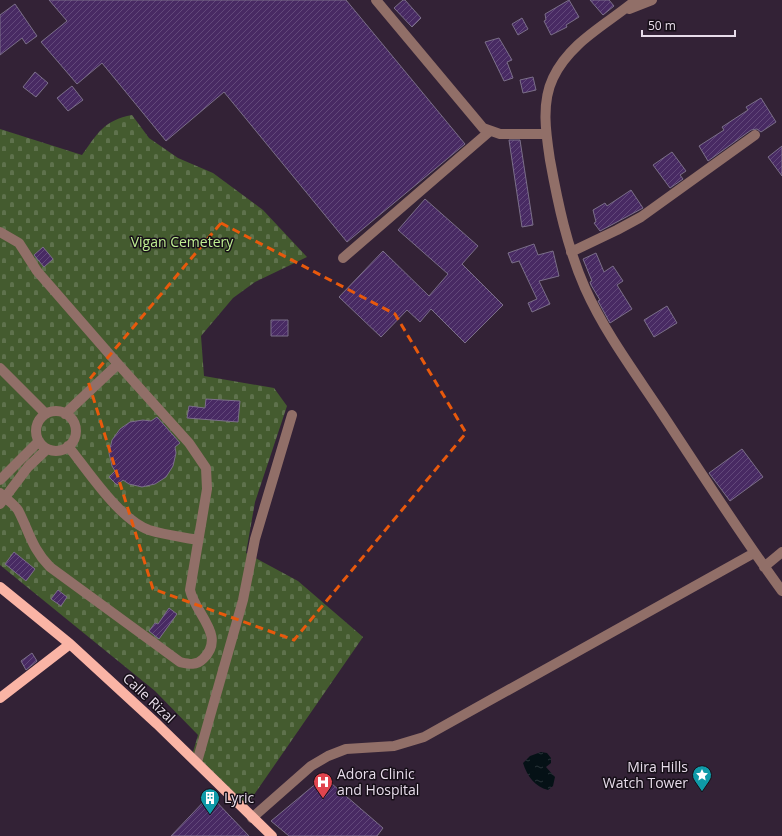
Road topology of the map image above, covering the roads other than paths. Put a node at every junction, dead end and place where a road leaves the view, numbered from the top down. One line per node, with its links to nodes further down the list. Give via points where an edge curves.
1 (376, 0): 5 (street, via 483,128)
2 (636, 0): 4 (street)
3 (652, 0): 4 (street)
4 (622, 12): 6 (street, via 577,44 563,62 553,79 547,100)
5 (490, 131): 6 (street, via 500,134); 10 (street)
6 (546, 134): 9 (street)
7 (755, 135): 9 (street, via 642,216)
8 (0, 232): 11 (street, via 19,243 37,272)
9 (571, 252): 23 (street, via 586,289 615,342)
10 (343, 258)
11 (118, 364): 14 (street); 21 (street, via 189,443 206,468 207,489)
12 (0, 368): 13 (street)
13 (46, 414): 14 (street); 16 (street, via 37,425)
14 (65, 414): 17 (street, via 75,427 73,441)
15 (292, 414): 29 (street)
16 (38, 441): 18 (street); 19 (street)
17 (68, 446): 18 (street, via 62,450); 21 (street, via 120,510 135,522 149,530)
18 (47, 449): 20 (street)
19 (0, 480)
20 (2, 498): 21 (street, via 17,510 40,558 50,567 180,662 191,665 200,662 208,654 213,643 211,632 190,590)
21 (198, 540)
22 (782, 552): 24 (street)
23 (754, 553): 24 (street); 30 (street, via 424,737 394,746 346,749 328,756 311,766)
24 (764, 567): 26 (street)
25 (0, 587): 27 (main road, Calle Rizal)
26 (782, 591)
27 (70, 644): 28 (main road); 29 (main road, Calle Rizal)
28 (0, 698)
29 (197, 762): 30 (main road, Calle Rizal)
30 (252, 818): 31 (main road, Calle Rizal)
31 (272, 836)

